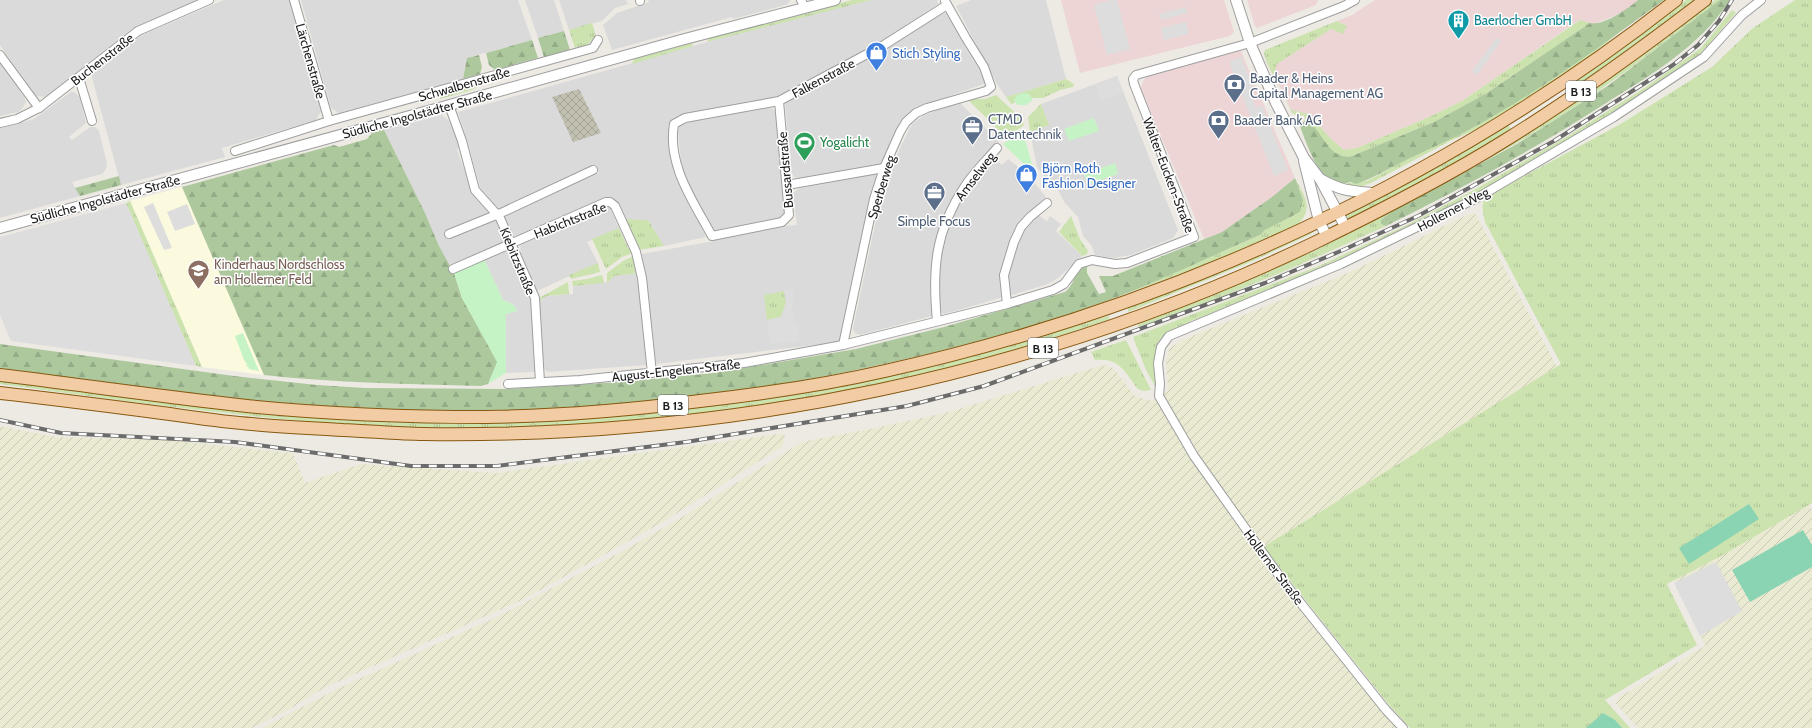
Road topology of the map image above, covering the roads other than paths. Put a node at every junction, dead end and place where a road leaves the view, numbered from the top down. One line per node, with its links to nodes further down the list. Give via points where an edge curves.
1 (209, 0): 14 (street, Buchenstraße, via 138,30)
2 (294, 0): 20 (street, Lärchenstraße)
3 (834, 0): 10 (street, Südliche Ingolstädter Straße)
4 (1236, 0): 12 (street)
5 (1355, 0): 12 (street)
6 (1676, 0): 29 (main road, B 13, via 1574,74 1503,120)
7 (1705, 0): 35 (main road, B 13, via 1576,95 1503,142)
8 (1761, 0): 48 (street, Hollerner Weg, via 1742,15 1704,57 1614,117 1477,198 1341,264 1169,336 1161,347 1158,362)
9 (946, 2): 15 (street, Falkenstraße, via 884,45); 25 (street, Sperberweg, via 984,67 991,87 986,92 949,101 916,113 900,132)
10 (803, 4): 16 (street, Südliche Ingolstädter Straße)
11 (598, 40): 20 (street, Schwalbenstraße, via 593,48)
12 (1250, 43): 24 (street); 40 (street, Walter-Eucken-Straße, via 1136,75 1133,79 1194,237 1127,263 1115,264 1092,260 1079,264 1064,284 1053,290)
13 (0, 54): 17 (street)
14 (79, 78): 17 (street, Buchenstraße); 19 (street)
15 (779, 101): 18 (street, Falkenstraße); 28 (street, Bussardstraße)
16 (449, 105): 32 (street, Kiebitzstraße, via 475,190); 34 (street, Südliche Ingolstädter Straße)
17 (39, 108): 21 (street, Buchenstraße, via 17,119)
18 (685, 118): 28 (street, Bussardstraße, via 674,124 673,131 678,172 712,236 786,220 789,215)
19 (92, 121)
20 (329, 121): 23 (street, Schwalbenstraße)
21 (0, 123)
22 (997, 148): 41 (street, Amselweg, via 967,183 955,202 940,240 934,289)
23 (235, 151)
24 (1304, 158): 27 (street); 33 (street)
25 (884, 168): 28 (street); 42 (street, Sperberweg, via 874,199)
26 (593, 170): 32 (street, Kiebitzstraße)
27 (1320, 179): 29 (street, via 1346,191); 31 (street)
28 (787, 185)
29 (1373, 194): 31 (main road, B 13)
30 (1047, 202): 40 (street, via 1021,227 1014,242 1004,275)
31 (1336, 212): 33 (main road, B 13); 35 (street)
32 (496, 214): 36 (street, Kiebitzstraße); 38 (street, Kiebitzstraße)
33 (1319, 221): 37 (street); 44 (main road, B 13, via 1145,295 1068,322 955,354 852,378 747,396 665,406 587,413 492,417 318,412 247,406)
34 (0, 228)
35 (1346, 228): 37 (main road, B 13)
36 (449, 234)
37 (1327, 237): 47 (main road, B 13, via 1272,264 1191,297 1028,353 857,396 667,424 516,434 420,434 250,424)
38 (511, 244): 39 (street, Habichtstraße); 43 (street, Habichtstraße, via 606,202 614,204 636,252 642,278); 45 (street, Kiebitzstraße, via 535,298)
39 (453, 269)
40 (1007, 304): 41 (street, Walter-Eucken-Straße)
41 (937, 321): 42 (street, Walter-Eucken-Straße)
42 (843, 345): 43 (street, August-Engelen-Straße, via 746,363)
43 (652, 373): 45 (street, August-Engelen-Straße)
44 (0, 375)
45 (540, 382): 46 (street, August-Engelen-Straße)
46 (508, 384)
47 (0, 393)
48 (1159, 396): 49 (street, Hollerner Straße, via 1194,456 1280,578 1386,710)
49 (1404, 728)

